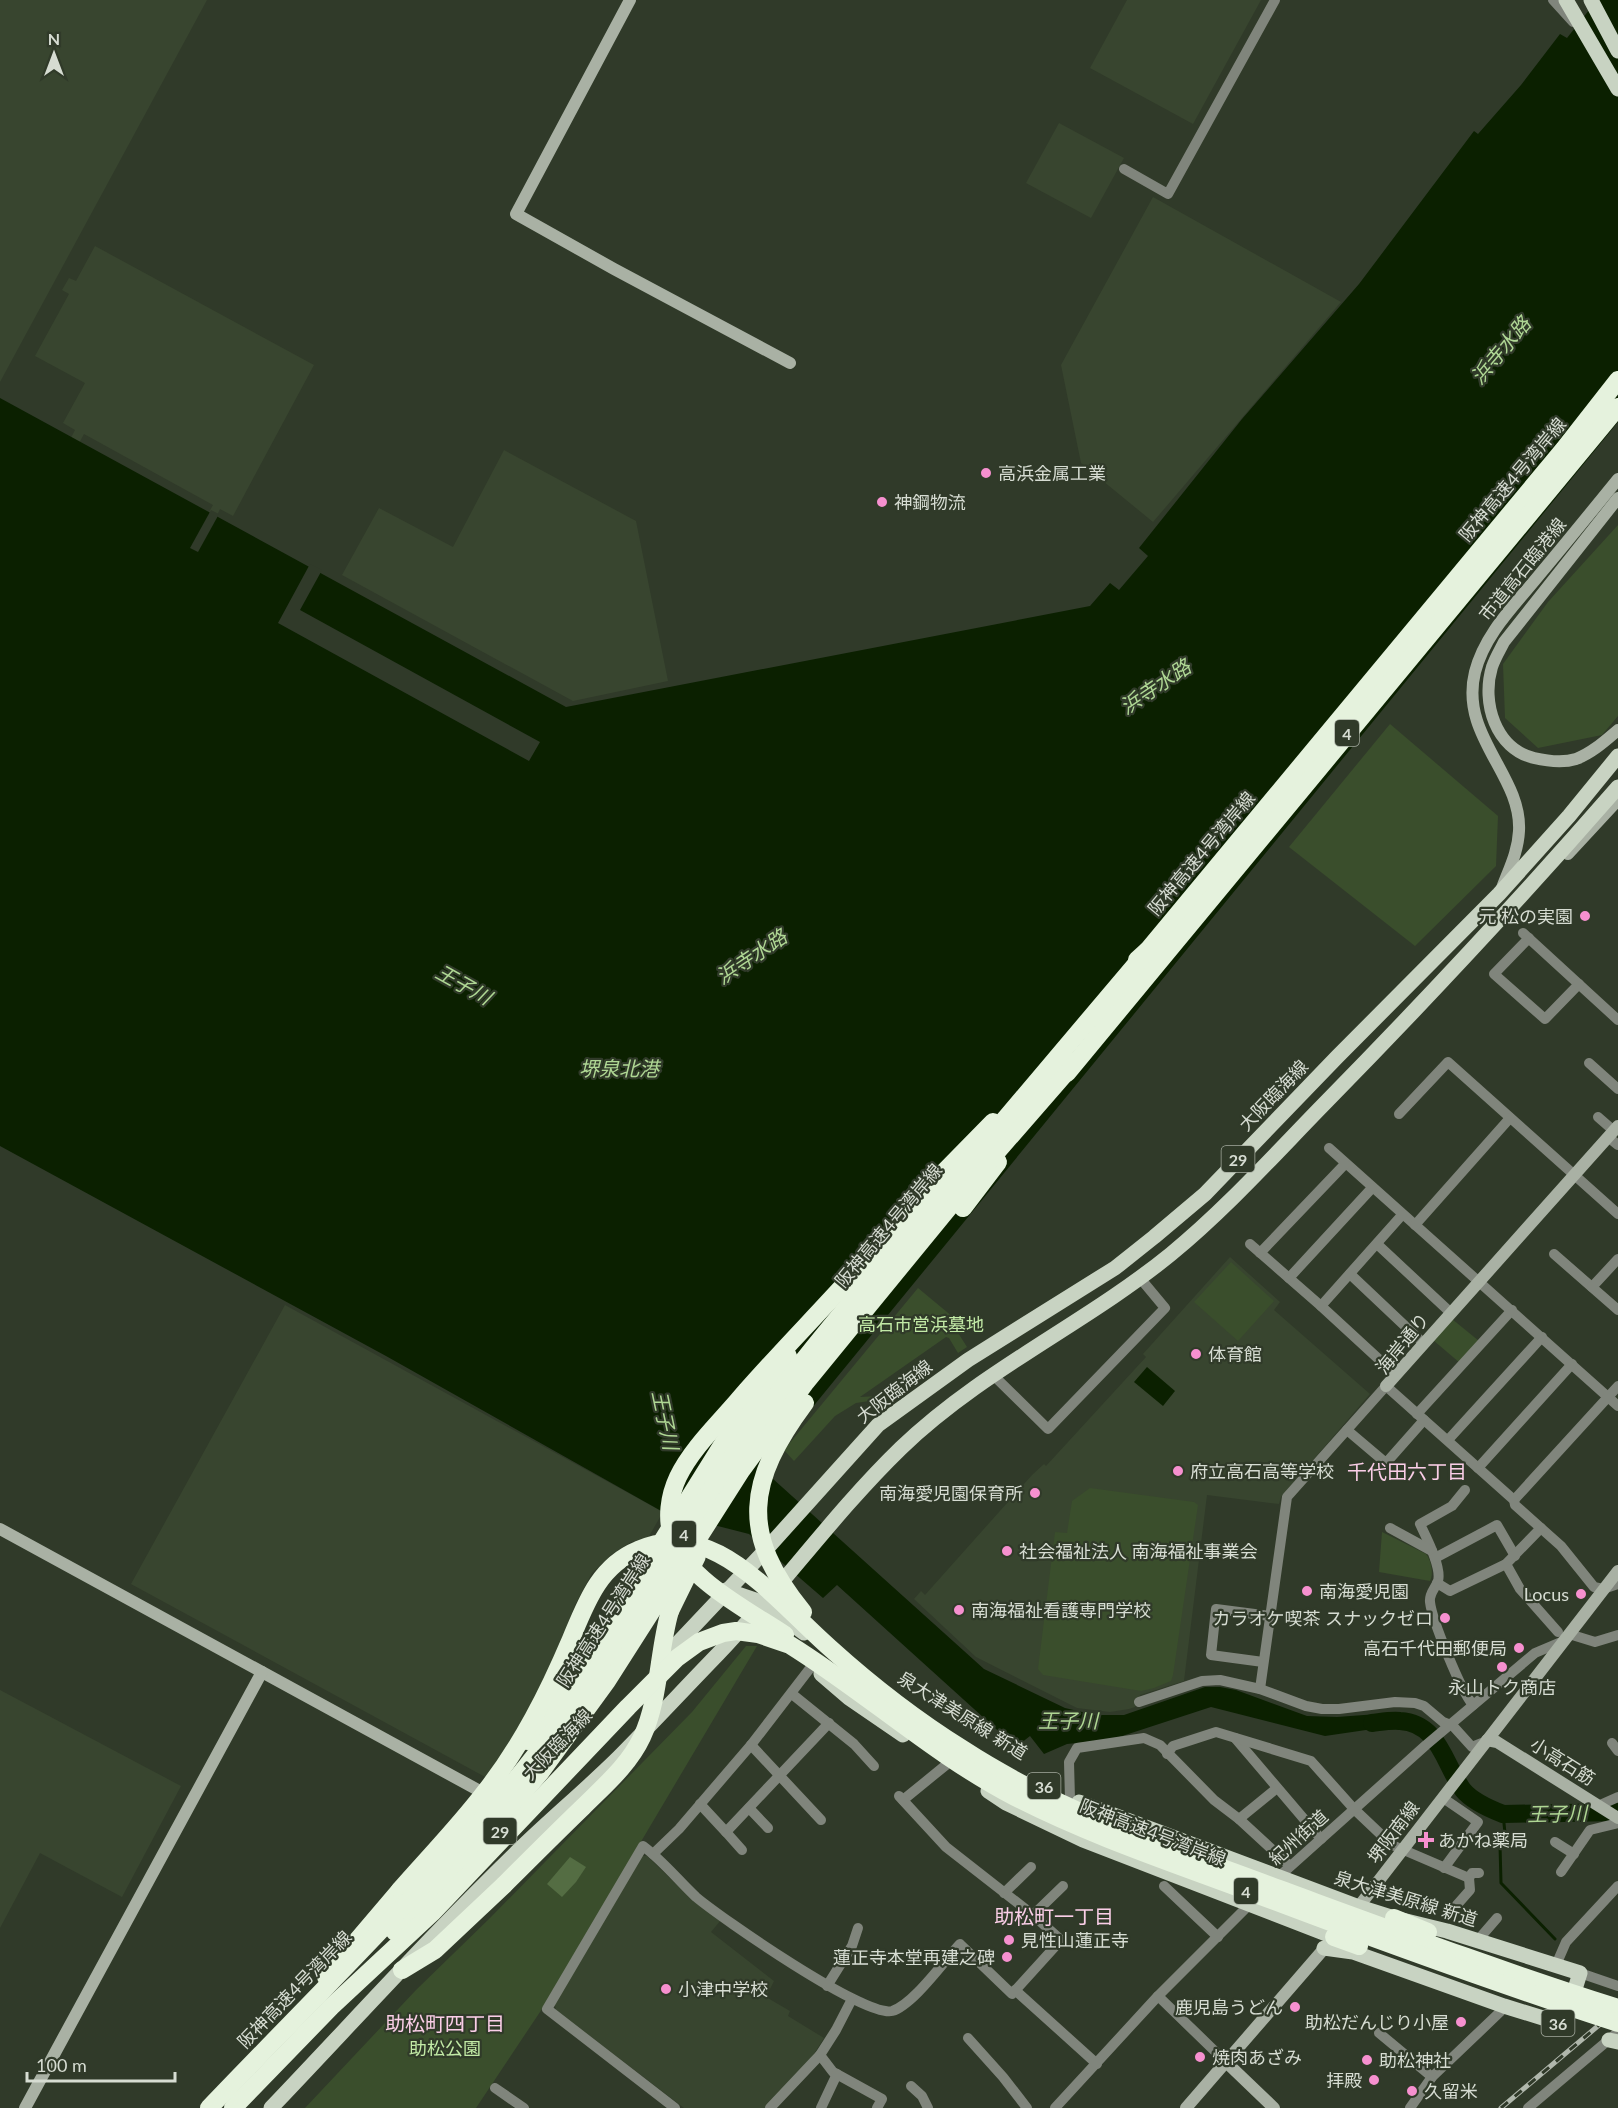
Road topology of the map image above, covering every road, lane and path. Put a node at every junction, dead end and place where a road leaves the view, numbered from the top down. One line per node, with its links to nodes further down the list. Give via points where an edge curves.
1 (630, 0): 10 (street, via 516,214)
2 (1275, 0): 9 (street, via 1168,194)
3 (1553, 0): 6 (street)
4 (1566, 0): 6 (main road)
5 (1592, 2): 7 (main road)
6 (1576, 22): 8 (main road)
7 (1618, 51)
8 (1618, 89)
9 (1124, 169)
10 (790, 363)
11 (1618, 380): 21 (highway, 阪神高速4号湾岸線 / 4)
12 (1618, 407): 24 (highway, 阪神高速4号湾岸線 / 4)
13 (1618, 479): 19 (street, 市道高石臨港線, via 1491,634 1475,673 1475,716 1512,796 1519,829 1517,850)
14 (1618, 498): 15 (street, 市道高石臨港線, via 1504,642 1491,669 1489,687 1492,718 1498,732 1514,750 1527,756 1544,761 1574,759 1590,753)
15 (1618, 730)
16 (1618, 756): 19 (main road, 大阪臨海線 / 29)
17 (1618, 787): 20 (main road, 29)
18 (1618, 800): 20 (street)
19 (1499, 894): 79 (main road, 大阪臨海線 / 29, via 1205,1194 1114,1268 968,1360 878,1425)
20 (1491, 929): 46 (main road, 29, via 1221,1209)
21 (1148, 950): 44 (highway, bridge); 158 (highway, 阪神高速4号湾岸線 / 4, bridge, via 791,1376 726,1466 593,1676 528,1764 408,1899)
22 (1579, 984): 22 (street, via 1545,1019 1494,974 1526,936); 23 (street)
23 (1618, 1020)
24 (1076, 1061): 64 (highway, 阪神高速4号湾岸線 / 4, bridge, via 955,1200); 92 (highway, bridge, via 817,1387 783,1436 762,1479 760,1537 778,1578 813,1624)
25 (1589, 1063): 26 (street)
26 (1618, 1089)
27 (1399, 1114): 29 (street, via 1448,1062)
28 (1598, 1117): 30 (street)
29 (1510, 1118): 34 (street); 38 (street)
30 (1613, 1131): 31 (street); 34 (street, 海岸通り)
31 (1618, 1145)
32 (1329, 1148): 33 (street)
33 (1345, 1164): 35 (street); 41 (street)
34 (1575, 1174): 36 (street); 48 (street, 海岸通り)
35 (1372, 1188): 37 (street); 47 (street)
36 (1618, 1214)
37 (1402, 1215): 38 (street); 39 (street)
38 (1415, 1226): 48 (street)
39 (1377, 1244): 45 (street); 53 (street)
40 (1250, 1245): 41 (street)
41 (1260, 1253): 47 (street)
42 (1554, 1254): 49 (street)
43 (1618, 1259): 49 (street)
44 (863, 1264): 92 (highway, bridge, via 691,1457 670,1501 670,1526 682,1558 697,1575); 104 (highway, bridge, via 734,1428 600,1638)
45 (1350, 1274): 50 (street); 55 (street)
46 (1140, 1278): 57 (main road, 29); 57 (street, via 1165,1308 1048,1429)
47 (1289, 1278): 50 (street)
48 (1479, 1282): 51 (street); 53 (street, 海岸通り)
49 (1592, 1287): 52 (street)
50 (1321, 1306): 58 (street)
51 (1512, 1310): 54 (street); 63 (street)
52 (1618, 1310)
53 (1451, 1313): 55 (street, 海岸通り)
54 (1542, 1337): 56 (street); 66 (street)
55 (1423, 1343): 58 (street, 海岸通り)
56 (1572, 1364): 61 (street); 67 (street)
57 (992, 1374): 80 (main road, 29, via 906,1443 830,1524)
58 (1396, 1375): 59 (street, 海岸通り)
59 (1386, 1386): 63 (street, 海岸通り); 65 (street)
60 (1618, 1386): 61 (street)
61 (1608, 1397): 62 (street); 69 (street)
62 (1618, 1406)
63 (1421, 1417): 65 (street, via 1386,1463); 66 (street, 海岸通り)
64 (772, 1427): 143 (highway, bridge, via 697,1556 670,1611 652,1703 633,1752 611,1779 504,1885 435,1950); 169 (highway, 阪神高速4号湾岸線 / 4, bridge, via 607,1681 540,1773)
65 (1347, 1430): 81 (street, via 1287,1497)
66 (1448, 1440): 67 (street, 海岸通り)
67 (1479, 1468): 69 (street, 海岸通り)
68 (1465, 1490): 73 (street, via 1452,1506 1420,1524)
69 (1514, 1500): 71 (street, 海岸通り)
70 (1390, 1528): 73 (street)
71 (1541, 1528): 74 (street); 78 (street, 海岸通り, via 1561,1546 1593,1587)
72 (0, 1529): 87 (street)
73 (1433, 1554): 74 (street, via 1497,1525); 76 (street)
74 (1511, 1560): 76 (street, via 1450,1591); 84 (street, via 1520,1588)
75 (1618, 1570): 78 (street, 堺阪南線)
76 (1437, 1583): 91 (street, via 1429,1600 1432,1613)
77 (1618, 1584): 78 (street)
78 (1604, 1589): 84 (street, 堺阪南線)
79 (726, 1590): 80 (main road, 泉大津美原線 新道 / 36); 82 (main road, 36); 111 (main road, 大阪臨海線 / 29)
80 (764, 1603): 82 (main road, 29); 106 (main road, 泉大津美原線 新道 / 36, via 923,1717 1002,1766)
81 (1269, 1616): 85 (street); 85 (street, via 1216,1609 1210,1655)
82 (747, 1624): 86 (main road, 36); 143 (main road, 29, via 610,1766 521,1848)
83 (1618, 1635): 84 (street, via 1595,1642)
84 (1563, 1636): 91 (street, 紀州街道, via 1535,1653); 96 (street, 堺阪南線)
85 (1263, 1662): 88 (street)
86 (812, 1666): 89 (street); 99 (main road, 36, via 849,1698)
87 (262, 1672): 104 (street); 167 (street)
88 (1260, 1689): 90 (street, via 1231,1681 1202,1681); 94 (street, via 1322,1709 1415,1703 1424,1706)
89 (792, 1694): 93 (street); 97 (street)
90 (1139, 1702)
91 (1473, 1705): 94 (street, 紀州街道)
92 (897, 1713): 152 (highway, 阪神高速4号湾岸線 / 4, bridge, via 1000,1773 1093,1819 1436,1947); 153 (highway, 阪神高速4号湾岸線 / 4, bridge, via 982,1779 1086,1830 1418,1955); 158 (highway, bridge, via 747,1573 720,1554 692,1544 665,1543 625,1556 594,1588 533,1720 487,1790); 169 (highway, bridge, via 780,1640 736,1631 699,1642 663,1671 432,1913 338,2000)
93 (829, 1723): 100 (street); 101 (street)
94 (1445, 1728): 96 (street, via 1453,1726 1472,1747); 110 (street, 紀州街道)
95 (1235, 1738): 98 (street, via 1216,1732 1173,1746); 102 (street); 110 (street, via 1311,1761)
96 (1487, 1740): 103 (street, 堺阪南線); 108 (street, 小高石筋, via 1497,1742)
97 (751, 1745): 101 (street); 107 (street)
98 (1167, 1754): 106 (street, via 1144,1738 1077,1748 1069,1762); 113 (street)
99 (946, 1765): 131 (street, via 901,1798 946,1847); 132 (main road, 36, via 1006,1803 1083,1840)
100 (874, 1766)
101 (779, 1776): 109 (street); 114 (street)
102 (1277, 1788): 113 (street); 118 (street)
103 (1446, 1793): 121 (street, 堺阪南線); 125 (street, via 1478,1822)
104 (488, 1795): 111 (street); 155 (main road, via 407,1888 366,1949 323,1996)
105 (1618, 1797): 108 (street)
106 (1070, 1798): 126 (main road, 泉大津美原線 新道 / 36, via 1126,1821)
107 (700, 1804): 117 (street); 122 (street)
108 (1600, 1806): 112 (street, 小高石筋)
109 (749, 1808): 116 (street); 117 (street)
110 (1354, 1809): 118 (street, 紀州街道); 121 (street)
111 (517, 1814): 155 (main road, 大阪臨海線 / 29)
112 (1618, 1818)
113 (1239, 1819): 126 (street)
114 (821, 1820)
115 (1618, 1823): 123 (street, via 1590,1830)
116 (768, 1828)
117 (726, 1832): 120 (street)
118 (1321, 1839): 126 (street, 紀州街道)
119 (1555, 1842): 123 (street)
120 (742, 1850)
121 (1402, 1850): 125 (street); 133 (street, 堺阪南線)
122 (653, 1854): 145 (street, via 698,1898); 172 (street, via 643,1846 547,2009)
123 (1574, 1854): 127 (street)
124 (1030, 1867): 131 (street)
125 (1444, 1868): 134 (street, via 1474,1876 1470,1890)
126 (1284, 1871): 132 (street, 紀州街道); 133 (main road, 泉大津美原線 新道 / 36)
127 (1561, 1872)
128 (1063, 1886): 135 (street)
129 (1164, 1886): 139 (street)
130 (1616, 1892): 142 (street, via 1566,1942)
131 (1004, 1893): 135 (street)
132 (1250, 1905): 139 (street, 紀州街道); 141 (main road, 36)
133 (1359, 1907): 136 (main road, 泉大津美原線 新道 / 36); 141 (street, 堺阪南線)
134 (1455, 1907)
135 (1033, 1915): 147 (street, via 1060,1940)
136 (1394, 1918): 140 (main road, 泉大津美原線 新道 / 36); 149 (highway)
137 (1497, 1918): 140 (street)
138 (858, 1928): 145 (street, via 852,1946)
139 (1218, 1937): 148 (street, 紀州街道)
140 (1478, 1940): 142 (main road, 泉大津美原線 新道 / 36)
141 (1329, 1942): 151 (main road, 36); 156 (highway, via 1359,1946); 160 (street, 堺阪南線)
142 (1556, 1965): 144 (main road, 泉大津美原線 新道 / 36)
143 (402, 1970): 171 (main road, 29)
144 (1580, 1973): 146 (street); 151 (main road, 36, via 1565,2021 1559,2023)
145 (827, 1986): 150 (street)
146 (1618, 1986)
147 (1015, 1990): 150 (street, via 1012,1994 960,1944 899,2008 888,2012); 161 (street)
148 (1158, 1996): 160 (street); 161 (street, 紀州街道)
149 (1618, 1998)
150 (852, 1999): 159 (street)
151 (1503, 2006): 163 (street)
152 (1618, 2008)
153 (1618, 2023)
154 (1379, 2032): 163 (street)
155 (306, 2037): 170 (main road, 大阪臨海線 / 29)
156 (1616, 2037): 182 (street)
157 (968, 2038): 177 (street)
158 (275, 2039): 168 (highway, 阪神高速4号湾岸線 / 4, bridge)
159 (820, 2055): 162 (street); 173 (street)
160 (1226, 2062): 179 (street, 堺阪南線); 180 (street)
161 (1097, 2064): 178 (street, 紀州街道)
162 (837, 2074): 174 (street); 175 (street, via 882,2099)
163 (1432, 2077): 181 (street)
164 (911, 2086): 176 (street)
165 (495, 2088): 166 (street)
166 (519, 2101)
167 (25, 2108)
168 (209, 2108)
169 (232, 2108)
170 (238, 2108)
171 (272, 2108)
172 (675, 2108)
173 (770, 2108)
174 (821, 2108)
175 (877, 2108)
176 (928, 2108)
177 (1027, 2108)
178 (1055, 2108)
179 (1186, 2108)
180 (1274, 2108)
181 (1410, 2108)
182 (1528, 2108)

